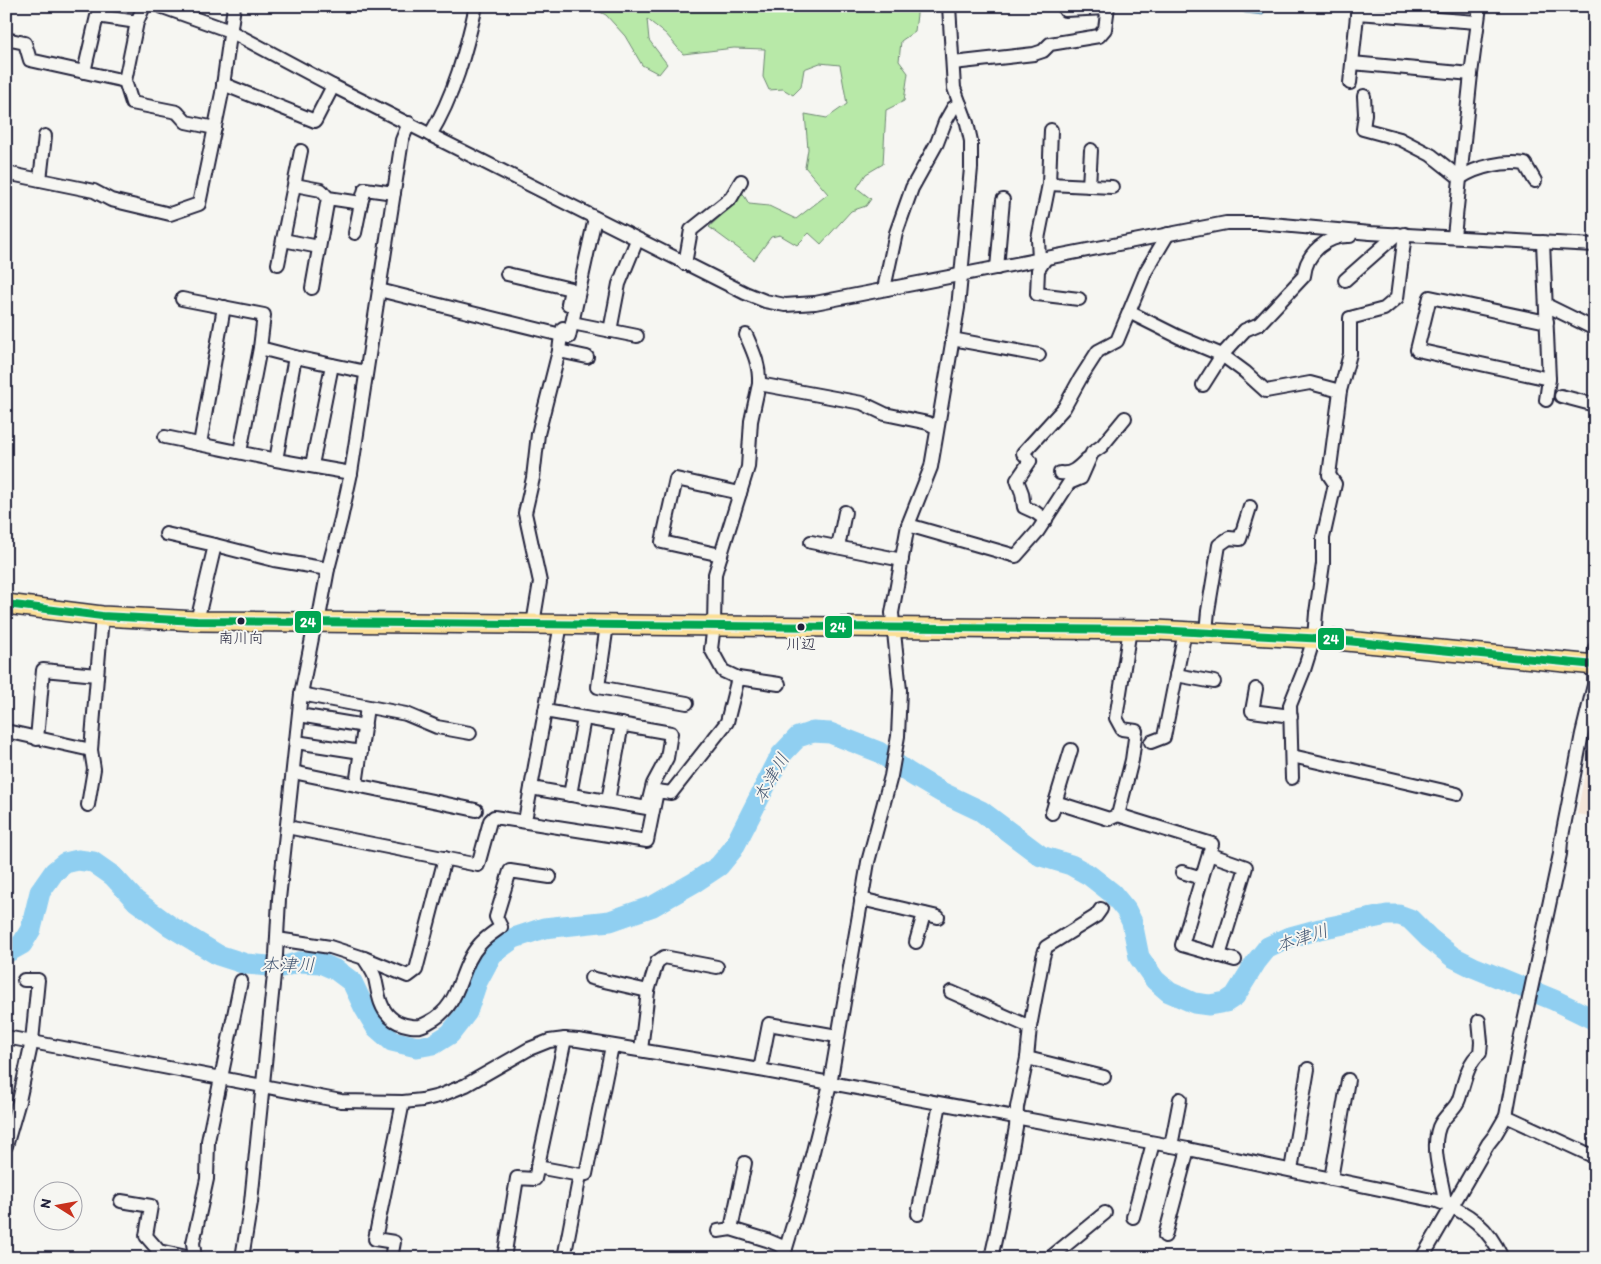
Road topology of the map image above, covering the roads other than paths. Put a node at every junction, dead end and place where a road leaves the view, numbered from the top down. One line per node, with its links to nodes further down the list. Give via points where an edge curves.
1 (144, 6): 10 (street)
2 (160, 6): 12 (street)
3 (234, 6): 12 (street)
4 (476, 6): 27 (street, via 463,60)
5 (950, 6): 14 (street)
6 (1065, 6): 8 (street, via 1065,10)
7 (1480, 6): 11 (street)
8 (1107, 7): 14 (street, via 1105,30 1100,36 1050,44 1034,54)
9 (1358, 10): 11 (street); 15 (street)
10 (138, 22): 16 (street, via 97,16); 18 (street)
11 (1477, 22): 17 (street)
12 (230, 31): 20 (street); 21 (street)
13 (6, 39): 16 (street, via 25,43 30,60)
14 (953, 62): 23 (street, via 954,88)
15 (1352, 63): 17 (street); 19 (street)
16 (84, 72): 18 (street)
17 (1470, 74): 32 (street)
18 (125, 81): 25 (street, via 132,103 177,112 186,122)
19 (1350, 83)
20 (223, 84): 21 (street, via 315,121); 25 (street)
21 (333, 86): 24 (street)
22 (1364, 96): 32 (street, via 1363,129 1400,139 1431,155)
23 (960, 104): 60 (street, via 971,140); 64 (street, via 953,108 945,122 912,188 896,233)
24 (409, 123): 27 (street); 40 (street, via 402,140)
25 (215, 128): 33 (street, via 199,204 170,214 111,200 94,191)
26 (1051, 130): 36 (street)
27 (430, 135): 44 (street)
28 (46, 136): 33 (street)
29 (301, 150): 37 (street)
30 (1091, 150): 38 (street)
31 (6, 174): 33 (street)
32 (1460, 178): 35 (street, via 1470,171 1510,162 1525,164); 49 (street)
33 (40, 180)
34 (741, 181): 57 (street, via 731,198 691,230)
35 (1535, 181)
36 (1049, 184): 38 (street); 55 (street, via 1038,239)
37 (295, 185): 41 (street, via 321,190); 50 (street)
38 (1088, 186): 39 (street)
39 (1112, 188)
40 (394, 194): 43 (street, via 365,189); 63 (street)
41 (328, 198): 43 (street); 54 (street)
42 (1003, 200): 58 (street)
43 (361, 203): 45 (street)
44 (595, 218): 51 (street); 71 (street)
45 (356, 233)
46 (1370, 233): 47 (street, via 1226,223); 48 (street); 81 (street, via 1365,238 1340,236 1326,241 1309,258 1304,276 1259,324 1245,330)
47 (1168, 234): 55 (street); 69 (street, via 1146,271)
48 (1401, 234): 49 (street); 61 (street); 89 (street, via 1397,298 1384,309 1350,318 1350,354)
49 (1454, 236): 52 (street)
50 (283, 240): 54 (street); 56 (street)
51 (637, 240): 57 (street); 73 (street, via 619,284)
52 (1543, 242): 53 (street); 67 (street)
53 (1595, 245)
54 (319, 247): 62 (street)
55 (1043, 259): 58 (street); 66 (street, via 1038,270 1038,294)
56 (278, 264)
57 (685, 264): 64 (street, via 765,302 785,305)
58 (997, 268): 60 (street)
59 (507, 274): 74 (street, via 571,289)
60 (961, 275): 64 (street); 77 (street)
61 (1345, 280)
62 (312, 288)
63 (379, 290): 74 (street); 85 (street)
64 (886, 290)
65 (182, 299): 68 (street)
66 (1080, 299)
67 (1546, 305): 70 (street); 72 (street)
68 (224, 308): 78 (street, via 264,315); 96 (street)
69 (1129, 312): 81 (street); 106 (street, via 1117,341 1098,351 1064,408 1023,453 1030,461 1017,480 1024,507)
70 (1547, 322): 86 (street); 86 (street, via 1430,297 1417,350)
71 (572, 323): 73 (street); 74 (street, via 569,337)
72 (1595, 329)
73 (610, 331): 76 (street)
74 (562, 335): 79 (street)
75 (746, 335): 87 (street, via 756,356)
76 (637, 336)
77 (952, 339): 80 (street); 94 (street)
78 (260, 348): 82 (street); 97 (street)
79 (559, 351): 83 (street); 119 (street, via 538,434 525,513 540,582)
80 (1039, 355)
81 (1222, 355): 88 (street); 89 (street, via 1266,391 1310,383)
82 (295, 357): 84 (street); 99 (street)
83 (587, 357)
84 (332, 365): 85 (street); 100 (street)
85 (366, 372): 101 (street)
86 (1549, 379): 91 (street)
87 (759, 384): 94 (street, via 862,403 885,414); 103 (street, via 751,421 748,468)
88 (1203, 385)
89 (1340, 390): 127 (street, via 1329,475 1335,484 1323,538)
90 (1562, 396): 92 (street)
91 (1546, 400)
92 (1595, 405)
93 (1125, 418): 98 (street)
94 (937, 428): 107 (street, via 931,467)
95 (164, 437): 96 (street)
96 (200, 444): 97 (street)
97 (240, 452): 99 (street)
98 (1092, 453): 102 (street, via 1077,469 1067,474); 106 (street, via 1081,478 1069,483)
99 (276, 460): 100 (street)
100 (312, 466): 101 (street)
101 (351, 473): 114 (street)
102 (1060, 473)
103 (740, 493): 112 (street); 112 (street, via 676,479 662,542)
104 (1250, 507): 126 (street, via 1240,539 1229,538 1219,545)
105 (845, 512): 111 (street)
106 (1046, 520): 107 (street, via 1016,556)
107 (908, 525): 113 (street)
108 (166, 534): 110 (street)
109 (811, 542): 111 (street)
110 (215, 545): 114 (street); 117 (street)
111 (838, 547): 113 (street)
112 (721, 555): 122 (street, via 715,574)
113 (902, 560): 123 (street, via 892,613)
114 (328, 570): 118 (street)
115 (6, 604): 116 (main road)
116 (102, 616): 117 (main road); 129 (street)
117 (197, 621): 118 (main road)
118 (315, 623): 119 (main road); 135 (street)
119 (534, 624): 120 (main road)
120 (561, 624): 121 (main road); 138 (street)
121 (607, 625): 122 (main road); 136 (street, via 598,687)
122 (714, 625): 123 (main road); 131 (street, via 710,649 723,671)
123 (893, 626): 124 (main road); 170 (street, via 900,690 898,736)
124 (1130, 629): 125 (main road); 163 (street, via 1116,718 1122,729 1136,731)
125 (1185, 631): 126 (main road); 130 (street)
126 (1206, 632): 127 (main road)
127 (1314, 638): 128 (main road); 140 (street, via 1290,705)
128 (1595, 659): 204 (street, via 1594,685)
129 (97, 675): 146 (street, via 43,670); 149 (street)
130 (1176, 675): 132 (street); 148 (street, via 1164,737)
131 (738, 678): 133 (street); 166 (street, via 727,722 671,793 657,791 647,840 494,817 490,821 478,865)
132 (1214, 682)
133 (779, 684)
134 (1256, 689): 140 (street, via 1252,711)
135 (301, 694): 137 (street); 139 (street)
136 (687, 703)
137 (368, 707): 143 (street); 145 (street, via 406,714 437,727)
138 (545, 711): 141 (street); 156 (street)
139 (299, 715): 143 (street); 147 (street)
140 (1290, 716): 152 (street)
141 (584, 718): 142 (street); 157 (street)
142 (622, 724): 159 (street); 159 (street, via 671,733 667,758 647,808)
143 (365, 726): 151 (street)
144 (6, 730): 146 (street)
145 (470, 733)
146 (38, 739): 149 (street)
147 (296, 742): 151 (street); 153 (street)
148 (1151, 742)
149 (91, 750): 160 (street, via 94,769)
150 (1071, 750): 163 (street, via 1053,808 1109,819)
151 (361, 752): 155 (street)
152 (1292, 756): 154 (street); 158 (street)
153 (293, 772): 155 (street); 164 (street)
154 (1292, 778)
155 (356, 785): 161 (street)
156 (531, 788): 157 (street); 162 (street)
157 (570, 794): 159 (street)
158 (1457, 794)
159 (608, 801)
160 (88, 804)
161 (476, 810)
162 (526, 815)
163 (1118, 815): 165 (street, via 1212,844)
164 (288, 827): 166 (street); 174 (street)
165 (1209, 854): 169 (street); 176 (street, via 1246,867)
166 (445, 858): 177 (street, via 416,970 408,976)
167 (1182, 872): 169 (street)
168 (550, 877): 177 (street, via 510,871 496,918 501,927 480,944 448,1008 419,1027 404,1025 390,1018 382,1006 374,976)
169 (1202, 878): 176 (street, via 1182,946)
170 (861, 899): 172 (street); 187 (street)
171 (1101, 909): 186 (street, via 1096,916 1046,946)
172 (924, 914): 173 (street); 175 (street)
173 (938, 917)
174 (277, 939): 177 (street, via 330,947); 200 (street)
175 (916, 942)
176 (1219, 956): 178 (street)
177 (364, 958)
178 (1236, 960)
179 (717, 967): 183 (street, via 664,956 657,962)
180 (591, 978): 183 (street)
181 (24, 980): 190 (street, via 38,980)
182 (241, 981): 197 (street)
183 (648, 991): 192 (street)
184 (952, 992): 186 (street)
185 (1479, 1022): 217 (street, via 1480,1053 1472,1059 1458,1102 1443,1118 1435,1142)
186 (1030, 1027): 193 (street)
187 (838, 1036): 195 (street, via 769,1024); 199 (street)
188 (6, 1037): 190 (street)
189 (564, 1039): 191 (street); 202 (street, via 530,1049 466,1085 439,1096); 212 (street)
190 (32, 1041): 197 (street); 207 (street)
191 (612, 1046): 192 (street); 214 (street, via 586,1174)
192 (641, 1050): 195 (street)
193 (1027, 1058): 196 (street); 205 (street)
194 (1308, 1069): 213 (street)
195 (760, 1070): 199 (street)
196 (1104, 1077)
197 (222, 1079): 200 (street); 223 (street, via 208,1141 207,1179 193,1243)
198 (1348, 1080): 215 (street)
199 (830, 1084): 203 (street); 222 (street)
200 (263, 1086): 202 (street, via 341,1101); 224 (street)
201 (1180, 1099): 208 (street)
202 (403, 1102): 225 (street, via 375,1239 394,1242)
203 (940, 1104): 205 (street); 219 (street)
204 (1506, 1116): 210 (street); 217 (street)
205 (1017, 1118): 206 (street); 228 (street)
206 (1153, 1143): 208 (street); 220 (street)
207 (6, 1146)
208 (1171, 1146): 209 (street)
209 (1188, 1149): 213 (street); 221 (street)
210 (1595, 1157)
211 (745, 1163): 222 (street, via 725,1230 767,1240)
212 (537, 1167): 214 (street); 226 (street, via 535,1179 517,1178)
213 (1291, 1170): 215 (street)
214 (580, 1175): 227 (street)
215 (1331, 1179): 217 (street)
216 (121, 1201): 223 (street, via 151,1206 146,1236 158,1251)
217 (1448, 1205): 230 (street); 231 (street, via 1487,1231)
218 (1105, 1212): 229 (street)
219 (918, 1214)
220 (1133, 1217)
221 (1165, 1236)
222 (784, 1253)
223 (193, 1258)
224 (242, 1258)
225 (391, 1258)
226 (504, 1258)
227 (564, 1258)
228 (991, 1258)
229 (1050, 1258)
230 (1422, 1258)
231 (1502, 1258)

